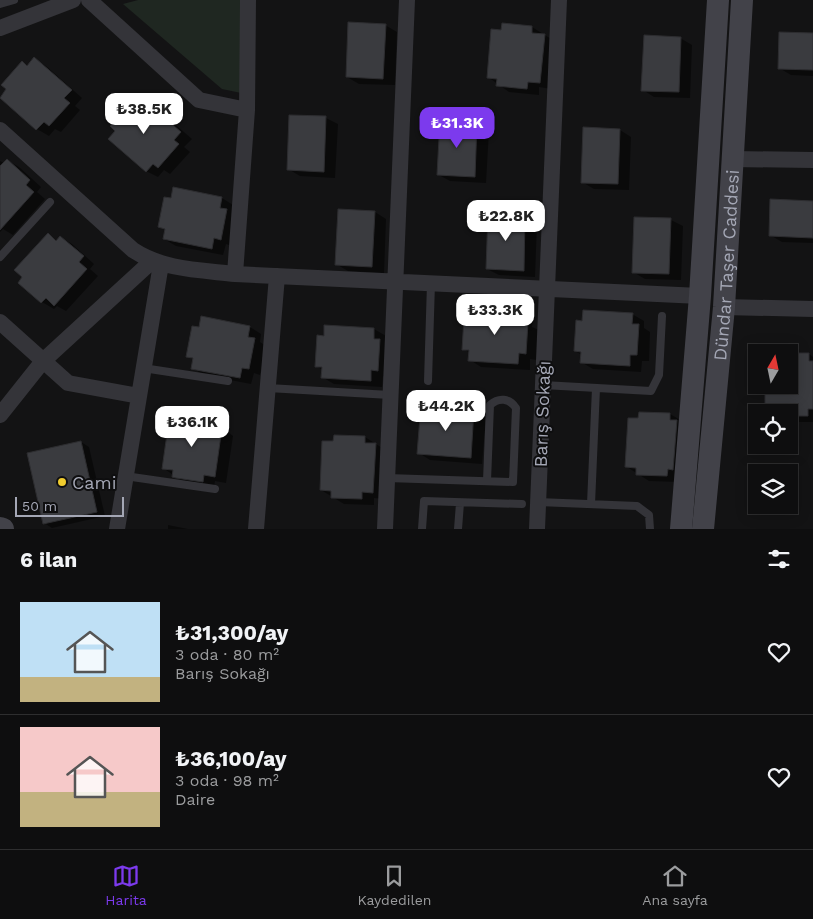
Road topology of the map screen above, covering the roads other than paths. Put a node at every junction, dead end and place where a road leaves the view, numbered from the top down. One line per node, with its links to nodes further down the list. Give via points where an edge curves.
1 (14, 0): 9 (lane)
2 (73, 0): 10 (street)
3 (89, 0): 11 (street, via 199,100)
4 (248, 0): 11 (street)
5 (407, 0): 20 (street)
6 (560, 0): 22 (street, Barış Sokağı)
7 (718, 0): 23 (street, Dündar Taşer Caddesi)
8 (742, 0): 13 (street, Dündar Taşer Caddesi)
9 (0, 4)
10 (0, 28)
11 (247, 110): 18 (street)
12 (0, 130): 17 (street, via 133,250)
13 (732, 159): 14 (street); 24 (street, Dündar Taşer Caddesi)
14 (813, 160)
15 (50, 202): 16 (lane)
16 (0, 257)
17 (156, 262): 18 (street); 28 (street); 29 (street)
18 (235, 274): 19 (street)
19 (277, 276): 20 (street); 33 (street)
20 (395, 282): 21 (street); 35 (street)
21 (431, 283): 22 (street); 31 (lane)
22 (547, 289): 23 (street); 32 (street, Barış Sokağı)
23 (700, 296): 53 (street, Dündar Taşer Caddesi)
24 (724, 307): 25 (street); 54 (street, Dündar Taşer Caddesi)
25 (813, 309)
26 (662, 316): 34 (lane, via 659,374 652,391)
27 (0, 322): 28 (street)
28 (44, 361): 36 (street, via 68,383); 37 (street)
29 (143, 368): 30 (lane); 36 (street)
30 (228, 381)
31 (428, 381)
32 (543, 385): 34 (lane); 43 (street, Barış Sokağı)
33 (268, 388): 35 (lane); 47 (street)
34 (596, 388): 45 (lane)
35 (390, 395): 39 (street)
36 (139, 396): 38 (street)
37 (0, 414)
38 (126, 476): 41 (lane); 46 (street)
39 (387, 478): 40 (lane); 48 (street)
40 (487, 481): 40 (lane, via 513,482 516,408 508,400 498,400 490,405)
41 (215, 489)
42 (460, 502): 44 (lane); 49 (lane, via 424,502); 50 (lane)
43 (538, 502): 45 (lane); 51 (street, Barış Sokağı)
44 (522, 504)
45 (591, 504): 52 (lane, via 642,508 651,519)
46 (117, 529)
47 (256, 529)
48 (385, 529)
49 (422, 529)
50 (458, 529)
51 (537, 529)
52 (650, 529)
53 (681, 529)
54 (703, 529)

